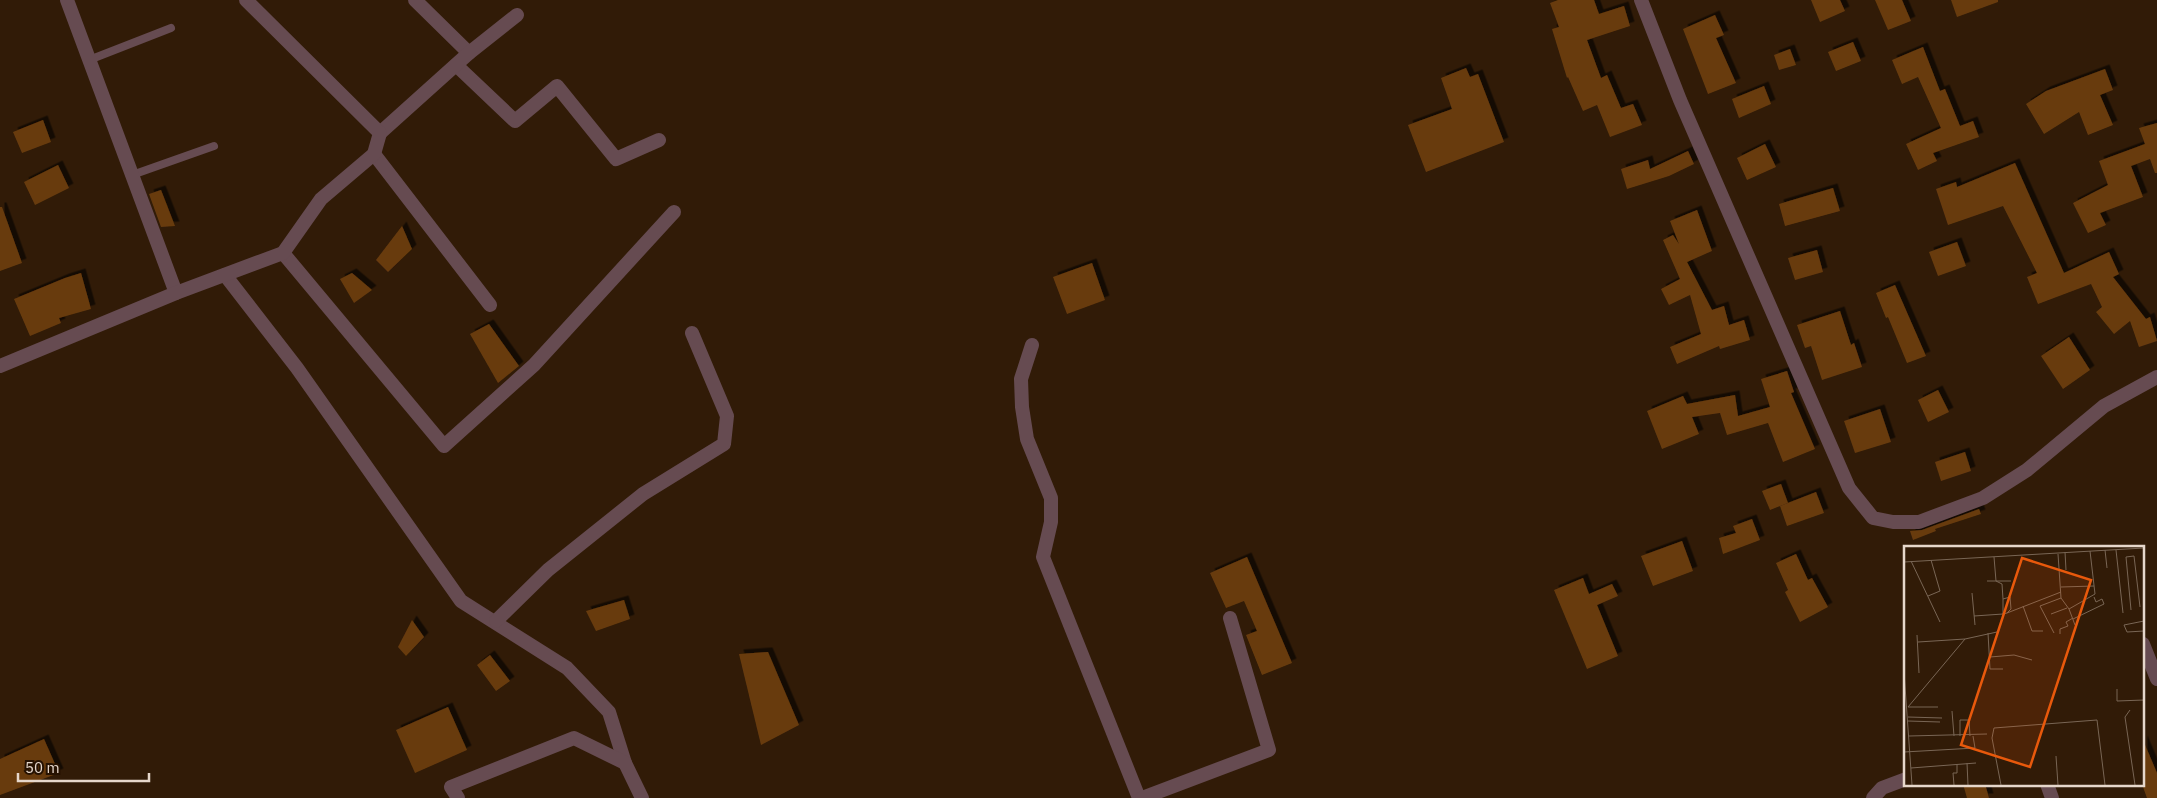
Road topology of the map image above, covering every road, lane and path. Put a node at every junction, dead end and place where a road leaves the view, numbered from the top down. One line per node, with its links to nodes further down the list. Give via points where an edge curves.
1 (67, 0): 8 (street)
2 (246, 0): 10 (street)
3 (415, 0): 7 (street)
4 (1641, 0): 23 (street, via 1680,100 1849,488 1873,518 1919,522 1983,498 2027,470 2104,406)
5 (517, 15): 7 (street)
6 (171, 28): 8 (lane)
7 (469, 54): 9 (street)
8 (89, 60): 14 (street)
9 (456, 65): 10 (street); 11 (street, via 515,122 557,86 616,159)
10 (380, 133): 13 (street)
11 (660, 140)
12 (214, 146): 14 (lane)
13 (374, 154): 16 (street, via 321,199); 19 (street)
14 (132, 176): 18 (street)
15 (674, 212): 16 (street, via 534,365 444,446)
16 (283, 253): 17 (street)
17 (225, 275): 18 (street); 25 (street, via 296,368 461,601)
18 (176, 294): 22 (street)
19 (490, 306)
20 (692, 333): 25 (street, via 727,416 724,444 643,494 548,570)
21 (1032, 345): 33 (street, via 1021,379 1022,407 1027,439 1051,498 1043,557)
22 (0, 366)
23 (2157, 377)
24 (1230, 618): 33 (street, via 1269,750)
25 (496, 621): 28 (street, via 567,668 609,712)
26 (2144, 646): 27 (street)
27 (2157, 679)
28 (625, 763): 31 (street, via 574,738 451,787); 32 (street)
29 (1904, 780): 34 (street, via 1882,788)
30 (2048, 786): 35 (street)
31 (458, 798)
32 (642, 798)
33 (1140, 798)
34 (1873, 798)
35 (2052, 798)

